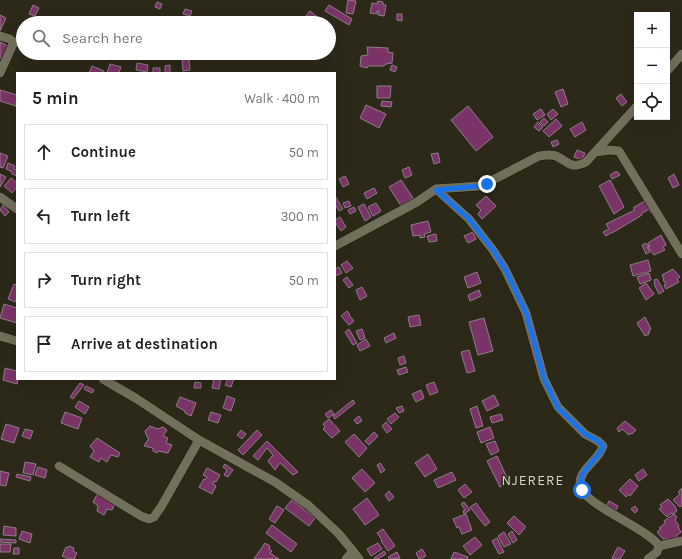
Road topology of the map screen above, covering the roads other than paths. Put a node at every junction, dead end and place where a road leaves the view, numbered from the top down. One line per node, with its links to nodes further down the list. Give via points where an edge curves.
1 (0, 36): 4 (street, via 14,42)
2 (682, 54): 3 (street)
3 (670, 68)
4 (0, 73)
5 (634, 109): 6 (street)
6 (595, 152): 7 (street, via 578,166 556,156 539,156 487,184); 11 (street, via 620,151)
7 (436, 190): 10 (street); 18 (street, via 469,219 505,269 526,313 544,379 558,408 585,434 603,446 583,473 580,485 582,490 606,510)
8 (0, 197): 9 (street)
9 (16, 208)
10 (336, 245)
11 (682, 254)
12 (0, 336): 13 (street)
13 (16, 341)
14 (105, 380): 15 (street)
15 (199, 440): 16 (street, via 161,507 154,517 149,519); 19 (street, via 275,482 308,505)
16 (59, 466)
17 (682, 541): 18 (street)
18 (659, 546): 22 (street, via 657,552)
19 (353, 551): 20 (street); 21 (street)
20 (346, 559)
21 (359, 559)
22 (648, 559)

